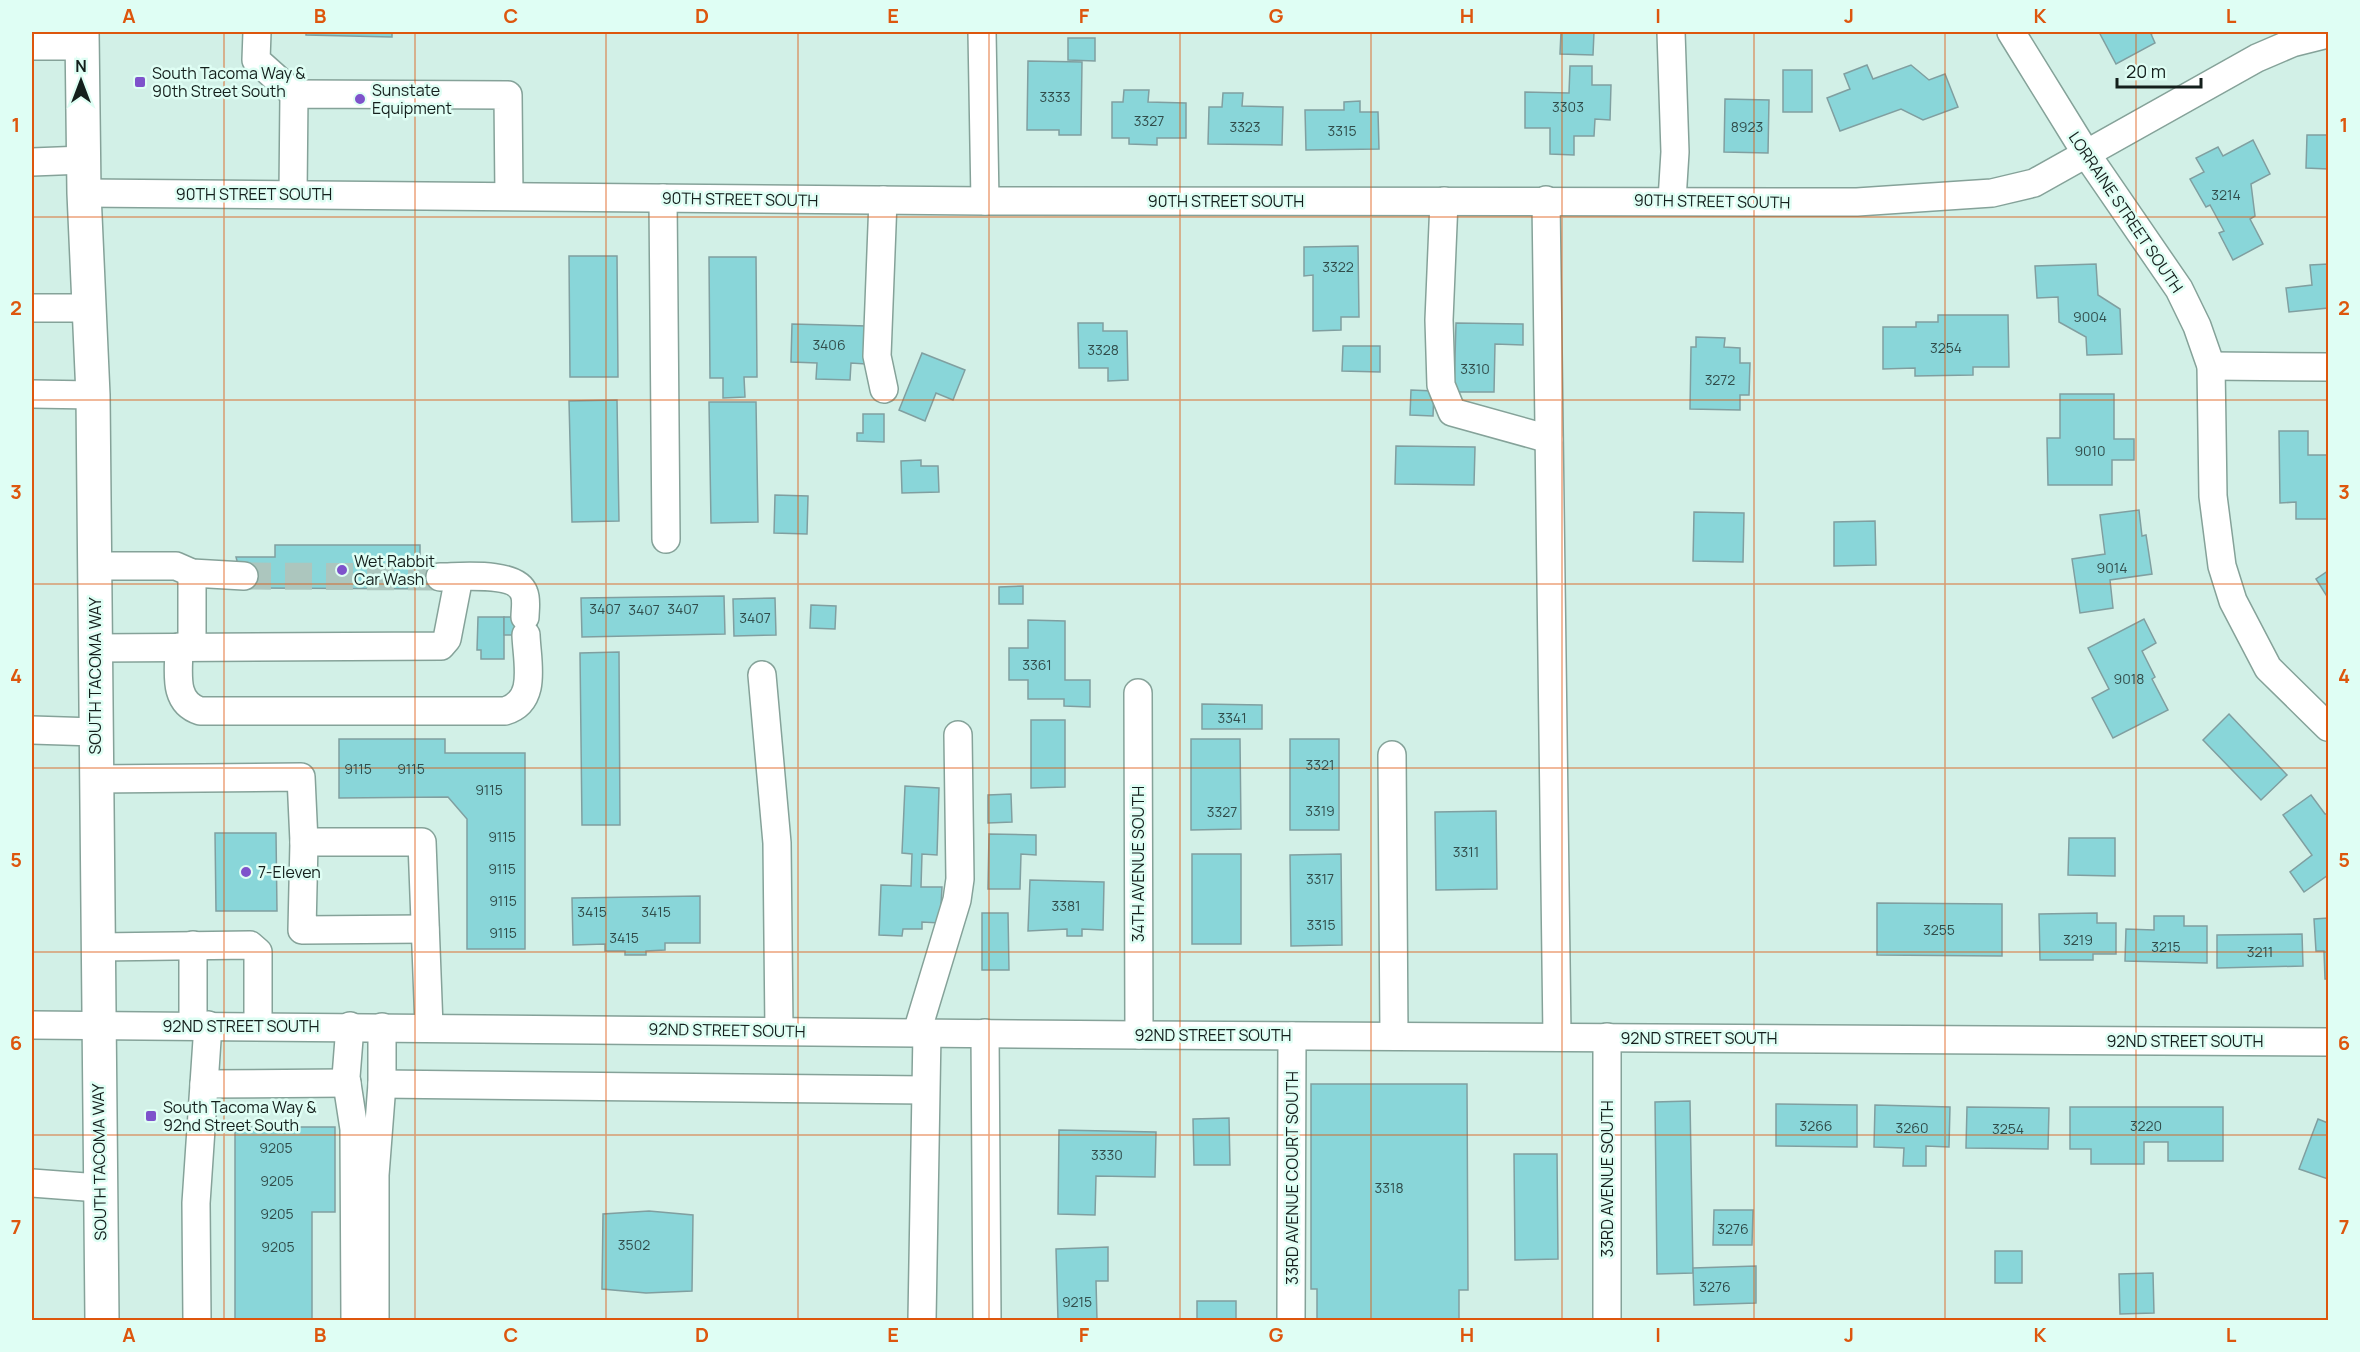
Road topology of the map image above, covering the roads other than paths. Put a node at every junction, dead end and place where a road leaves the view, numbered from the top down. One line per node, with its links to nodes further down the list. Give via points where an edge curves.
1 (256, 32): 8 (street, via 256,60)
2 (982, 32): 19 (street)
3 (1671, 32): 18 (street)
4 (2011, 32): 9 (street, LORRAINE STREET SOUTH)
5 (2328, 34): 9 (street, 90TH STREET SOUTH, via 2292,43 2257,58)
6 (82, 39): 7 (street); 10 (main road, SOUTH TACOMA WAY)
7 (32, 46)
8 (294, 94): 13 (street); 14 (street, via 508,95)
9 (2087, 155): 18 (street, 90TH STREET SOUTH, via 2034,183 1992,194 1857,202); 23 (street, LORRAINE STREET SOUTH, via 2179,289)
10 (84, 160): 11 (street); 12 (main road, SOUTH TACOMA WAY)
11 (32, 162)
12 (84, 193): 13 (street, 90TH STREET SOUTH); 22 (main road, SOUTH TACOMA WAY)
13 (293, 194): 14 (street, 90TH STREET SOUTH)
14 (509, 196): 15 (street, 90TH STREET SOUTH)
15 (663, 198): 16 (street, 90TH STREET SOUTH); 29 (street)
16 (884, 200): 19 (street, 90TH STREET SOUTH); 25 (street, via 877,356)
17 (1546, 200): 18 (street, 90TH STREET SOUTH); 20 (street, 90TH STREET SOUTH); 28 (street)
18 (1672, 200)
19 (985, 201): 20 (street, 90TH STREET SOUTH)
20 (1444, 201): 28 (street, via 1439,320 1441,385 1452,412)
21 (32, 308): 22 (street)
22 (90, 308): 27 (main road, SOUTH TACOMA WAY)
23 (2211, 366): 24 (street); 37 (street, LORRAINE STREET SOUTH, via 2213,496 2224,575 2268,668)
24 (2328, 367)
25 (884, 389)
26 (32, 394): 27 (street)
27 (93, 395): 30 (main road, SOUTH TACOMA WAY)
28 (1549, 439): 60 (street)
29 (666, 539)
30 (95, 566): 31 (street, via 176,566); 34 (main road, SOUTH TACOMA WAY)
31 (192, 573): 32 (street); 33 (street)
32 (244, 576)
33 (185, 647): 33 (street, via 179,687 182,699 190,708 200,711 505,711 525,700 527,688 525,594 506,578 449,577 447,639 441,646); 34 (street)
34 (95, 648): 39 (main road, SOUTH TACOMA WAY)
35 (762, 675): 54 (street, via 777,843)
36 (1138, 693): 57 (street, 34TH AVENUE SOUTH)
37 (2328, 727)
38 (32, 730): 39 (street)
39 (95, 732): 42 (main road, SOUTH TACOMA WAY)
40 (958, 735): 55 (street, via 960,879)
41 (1392, 755): 59 (street)
42 (96, 779): 43 (street, via 301,777); 46 (main road, SOUTH TACOMA WAY)
43 (304, 842): 44 (street, via 422,842); 44 (street, via 302,930)
44 (425, 929): 53 (street)
45 (192, 945): 46 (street); 49 (street); 50 (street, via 250,945 258,952)
46 (99, 947): 47 (main road, SOUTH TACOMA WAY)
47 (98, 1024): 48 (street, 92ND STREET SOUTH); 49 (street, 92ND STREET SOUTH); 68 (main road, SOUTH TACOMA WAY)
48 (32, 1025)
49 (200, 1025): 50 (street, 92ND STREET SOUTH); 64 (street)
50 (258, 1026): 51 (street, 92ND STREET SOUTH)
51 (350, 1026): 52 (street, 92ND STREET SOUTH); 63 (street)
52 (382, 1027): 53 (street, 92ND STREET SOUTH); 65 (street)
53 (429, 1027): 54 (street, 92ND STREET SOUTH)
54 (779, 1031): 55 (street, 92ND STREET SOUTH)
55 (922, 1032): 56 (street, 92ND STREET SOUTH); 66 (street)
56 (985, 1033): 57 (street, 92ND STREET SOUTH); 74 (street)
57 (1139, 1035): 58 (street, 92ND STREET SOUTH)
58 (1292, 1036): 59 (street, 92ND STREET SOUTH); 75 (street, 33RD AVENUE COURT SOUTH)
59 (1394, 1036): 60 (street, 92ND STREET SOUTH)
60 (1557, 1037): 61 (street, 92ND STREET SOUTH)
61 (1607, 1037): 62 (street, 92ND STREET SOUTH); 76 (street, 33RD AVENUE SOUTH)
62 (2328, 1042)
63 (347, 1083): 64 (street); 71 (street, via 354,1130)
64 (204, 1084): 70 (street, via 196,1203)
65 (382, 1084): 66 (street); 72 (street, via 375,1175)
66 (925, 1090): 73 (street)
67 (32, 1183): 68 (street)
68 (99, 1188): 69 (main road, SOUTH TACOMA WAY)
69 (102, 1320)
70 (197, 1320)
71 (355, 1320)
72 (375, 1320)
73 (922, 1320)
74 (987, 1320)
75 (1291, 1320)
76 (1607, 1320)

